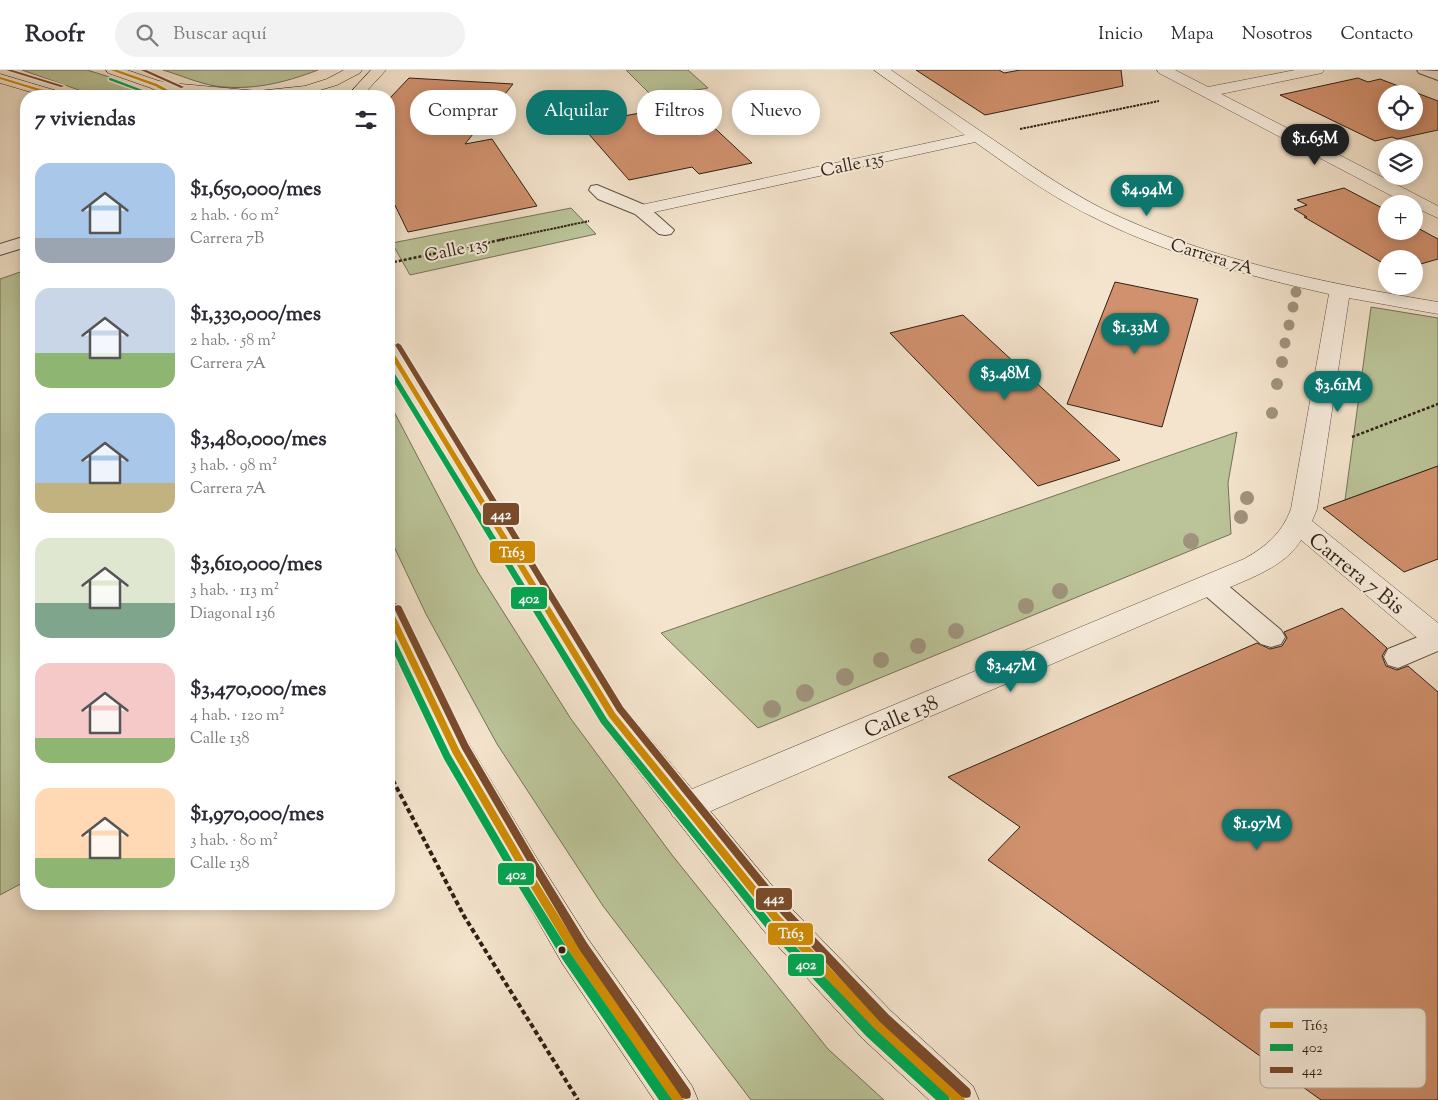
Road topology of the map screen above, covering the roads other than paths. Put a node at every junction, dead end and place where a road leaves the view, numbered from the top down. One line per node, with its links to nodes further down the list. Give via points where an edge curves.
1 (113, 70): 10 (main road)
2 (355, 70): 14 (main road)
3 (379, 70): 15 (main road)
4 (881, 70): 17 (street, Carrera 7A)
5 (1164, 70): 16 (street)
6 (1317, 70): 16 (street)
7 (1424, 70): 8 (lane)
8 (1438, 76)
9 (0, 78): 11 (main road)
10 (156, 85): 12 (main road); 13 (main road)
11 (39, 90)
12 (166, 90)
13 (187, 90)
14 (306, 90)
15 (360, 90)
16 (1206, 92): 20 (street)
17 (978, 137): 19 (street, Calle 135); 24 (street, Carrera 7A, via 1053,188 1117,222 1205,255)
18 (597, 190): 19 (lane)
19 (641, 210): 21 (lane)
20 (1438, 213)
21 (665, 230)
22 (20, 242): 23 (lane)
23 (0, 250)
24 (1340, 292): 25 (street, Carrera 7A); 27 (street)
25 (1438, 308)
26 (395, 360): 33 (main road, via 612,715)
27 (1300, 525): 28 (street, Calle 138, via 1273,556); 31 (street, Carrera 7 Bis)
28 (1210, 585): 30 (lane); 33 (street, Calle 138)
29 (395, 624): 34 (main road, via 456,751 524,868 575,951)
30 (1271, 637)
31 (1438, 639): 32 (lane)
32 (1398, 657)
33 (685, 808): 35 (main road, via 783,925 877,1025)
34 (678, 1100)
35 (959, 1100)

